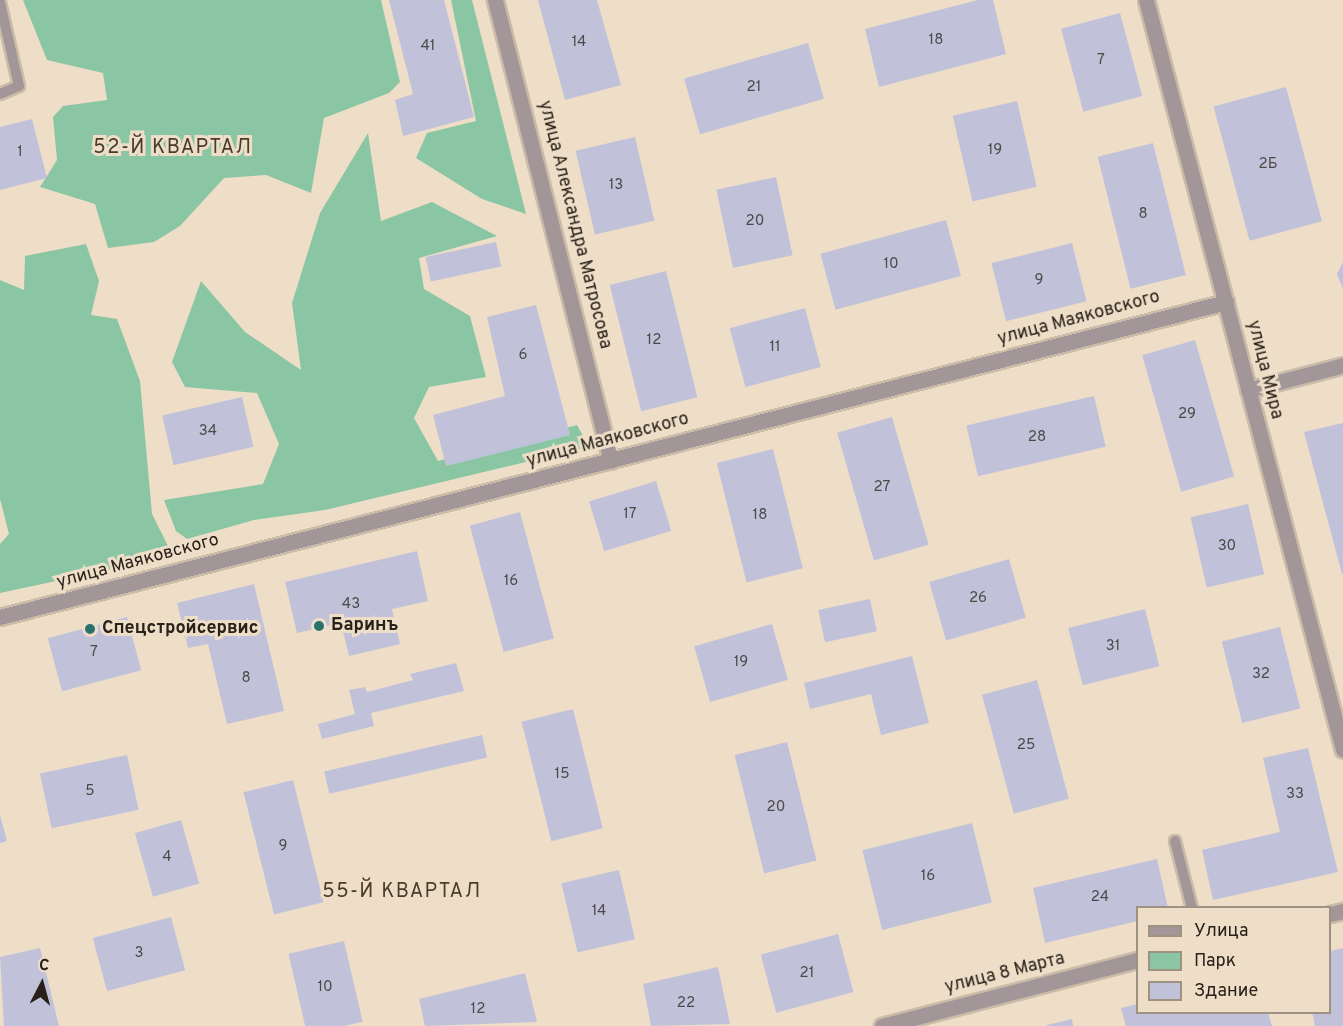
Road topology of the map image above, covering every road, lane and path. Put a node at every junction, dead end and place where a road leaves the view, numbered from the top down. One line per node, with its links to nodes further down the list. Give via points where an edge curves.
1 (495, 0): 8 (street, улица Александра Матросова)
2 (1146, 0): 5 (street, улица Мира)
3 (0, 2): 4 (lane, via 19,86)
4 (0, 94)
5 (1227, 302): 7 (street, улица Мира); 8 (street, улица Маяковского)
6 (1343, 365): 7 (street)
7 (1248, 390): 10 (street, улица Мира)
8 (611, 461): 9 (street, улица Маяковского)
9 (0, 617)
10 (1343, 750)
11 (1175, 841): 12 (lane)
12 (1191, 906)
13 (1136, 960): 14 (street, улица 8 Марта)
14 (882, 1026)

